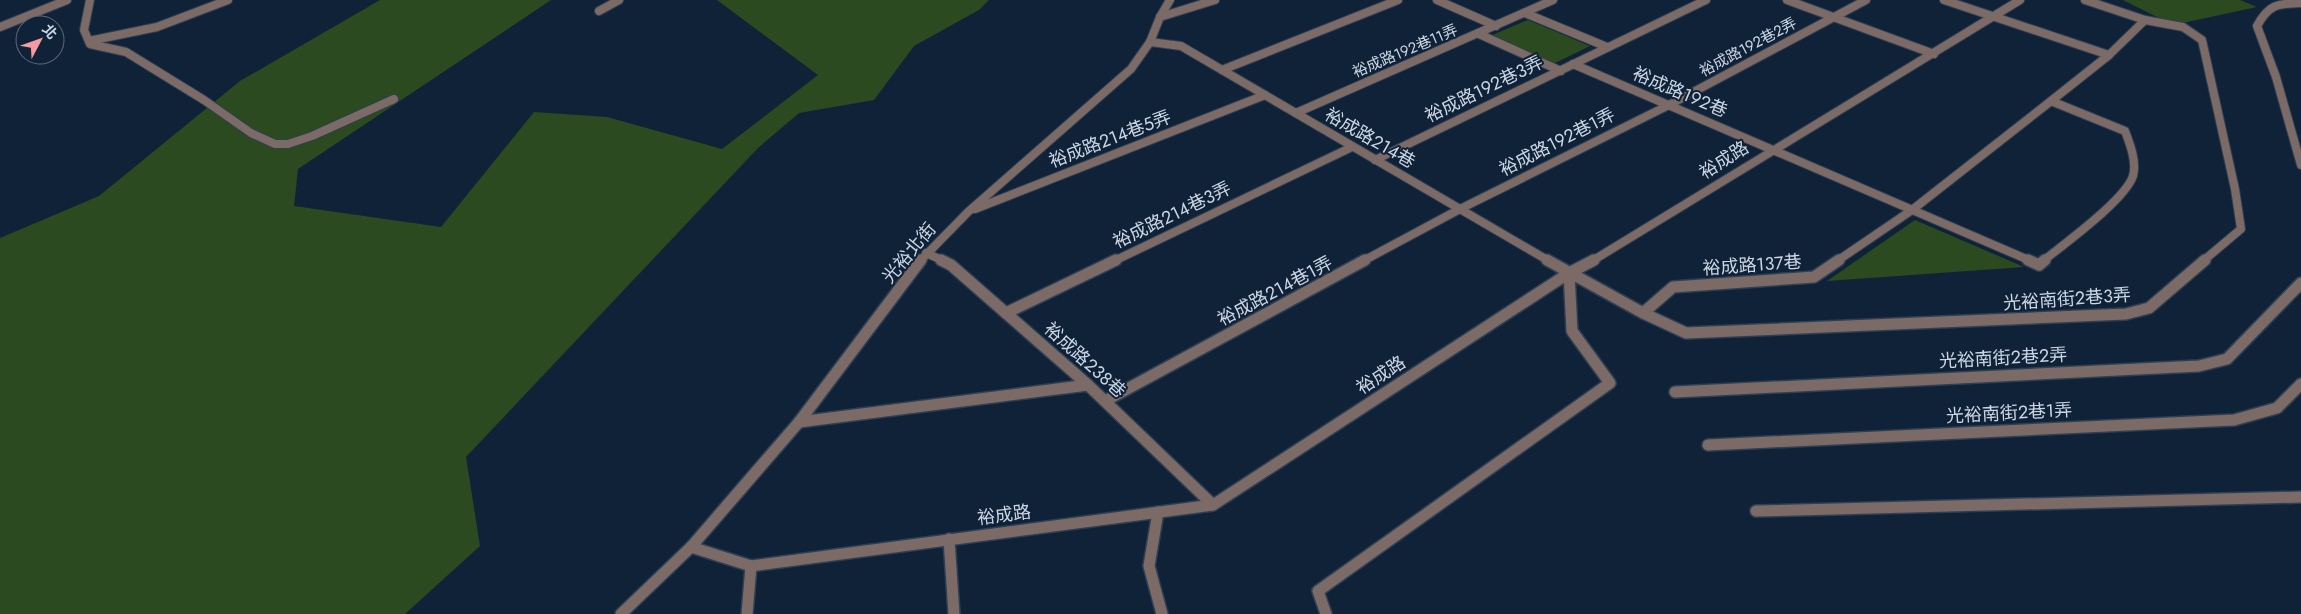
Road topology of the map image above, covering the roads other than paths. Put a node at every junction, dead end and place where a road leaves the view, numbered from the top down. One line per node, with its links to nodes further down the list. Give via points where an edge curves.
1 (67, 0): 24 (street)
2 (90, 0): 26 (street, via 84,30)
3 (228, 0): 26 (street, via 157,28)
4 (619, 0): 17 (street)
5 (1170, 0): 19 (street, 光裕北街)
6 (1215, 0): 19 (street)
7 (1398, 0): 32 (street)
8 (1437, 0): 23 (street)
9 (1553, 0): 18 (street, 裕成路192巷11弄)
10 (1706, 0): 28 (street, 裕成路192巷3弄)
11 (1787, 0): 20 (street)
12 (1866, 0): 20 (street, 裕成路192巷2弄)
13 (1944, 0): 21 (street)
14 (2020, 0): 21 (street, 裕成路)
15 (2085, 0): 22 (street, 光裕南街2巷3弄)
16 (2301, 3): 42 (street, via 2272,5 2257,26 2271,58)
17 (599, 12)
18 (1525, 13): 23 (street, 裕成路192巷11弄); 28 (street)
19 (1160, 17): 27 (street, 光裕北街)
20 (1834, 17): 29 (street); 37 (street, 裕成路192巷2弄)
21 (1994, 17): 29 (street, 裕成路); 30 (street)
22 (2144, 20): 30 (street, 裕成路137巷); 50 (street, 光裕南街2巷3弄, via 2184,27 2202,40 2241,229 2149,308 2126,314 1686,333)
23 (1496, 26): 25 (street, 裕成路192巷11弄)
24 (0, 27)
25 (1479, 34): 33 (street); 38 (street, 裕成路192巷11弄)
26 (89, 40): 35 (street, via 90,44 126,52 275,144 288,144 312,136)
27 (1150, 42): 32 (street, 裕成路214巷, via 1181,46); 45 (street, 光裕北街, via 1131,70)
28 (1607, 47): 31 (street, 裕成路192巷3弄)
29 (1934, 54): 40 (street, 裕成路)
30 (2109, 54): 36 (street, 裕成路137巷)
31 (1573, 64): 33 (street, 裕成路192巷3弄); 37 (street, 裕成路192巷)
32 (1222, 70): 34 (street, 裕成路214巷)
33 (1561, 71): 41 (street, 裕成路192巷3弄)
34 (1265, 95): 38 (street, 裕成路214巷); 45 (street, 裕成路214巷5弄)
35 (394, 99)
36 (2051, 101): 44 (street, 裕成路137巷); 44 (street, via 2125,131 2133,154 2133,177 2122,193 2039,266)
37 (1669, 105): 40 (street, 裕成路192巷); 43 (street, 裕成路192巷1弄)
38 (1296, 113): 39 (street, 裕成路214巷)
39 (1352, 146): 41 (street, 裕成路214巷); 49 (street, 裕成路214巷3弄)
40 (1773, 150): 44 (street); 47 (street, 裕成路, via 1610,252)
41 (1375, 160): 43 (street, 裕成路214巷)
42 (2301, 165)
43 (1460, 209): 47 (street, 裕成路214巷); 54 (street, 裕成路214巷1弄)
44 (1912, 210): 50 (street, 裕成路137巷, via 1814,277 1673,287)
45 (968, 212): 46 (street, 光裕北街)
46 (926, 253): 49 (street, 裕成路238巷, via 950,265); 55 (street, 光裕北街)
47 (1569, 273): 50 (street, 裕成路214巷); 58 (street, 裕成路); 68 (street, via 1572,332 1610,383 1318,590)
48 (2301, 283): 53 (street, 光裕南街2巷2弄, via 2227,359 2199,366)
49 (1006, 313): 52 (street, 裕成路238巷)
50 (1643, 313)
51 (2301, 384): 56 (street, 光裕南街2巷1弄, via 2277,408 2234,420)
52 (1088, 385): 54 (street, 裕成路238巷); 55 (street)
53 (1675, 392)
54 (1105, 401): 58 (street, 裕成路238巷)
55 (799, 422): 62 (street, 光裕北街)
56 (1708, 445)
57 (2301, 497): 60 (street)
58 (1213, 505): 59 (street, 裕成路)
59 (1158, 512): 61 (street, 裕成路); 67 (street, via 1149,566)
60 (1756, 512)
61 (949, 539): 63 (street, 裕成路); 66 (street)
62 (691, 547): 63 (street, 裕成路); 64 (street, 光裕北街)
63 (751, 566): 65 (street)
64 (621, 614)
65 (747, 614)
66 (954, 614)
67 (1162, 614)
68 (1326, 614)

